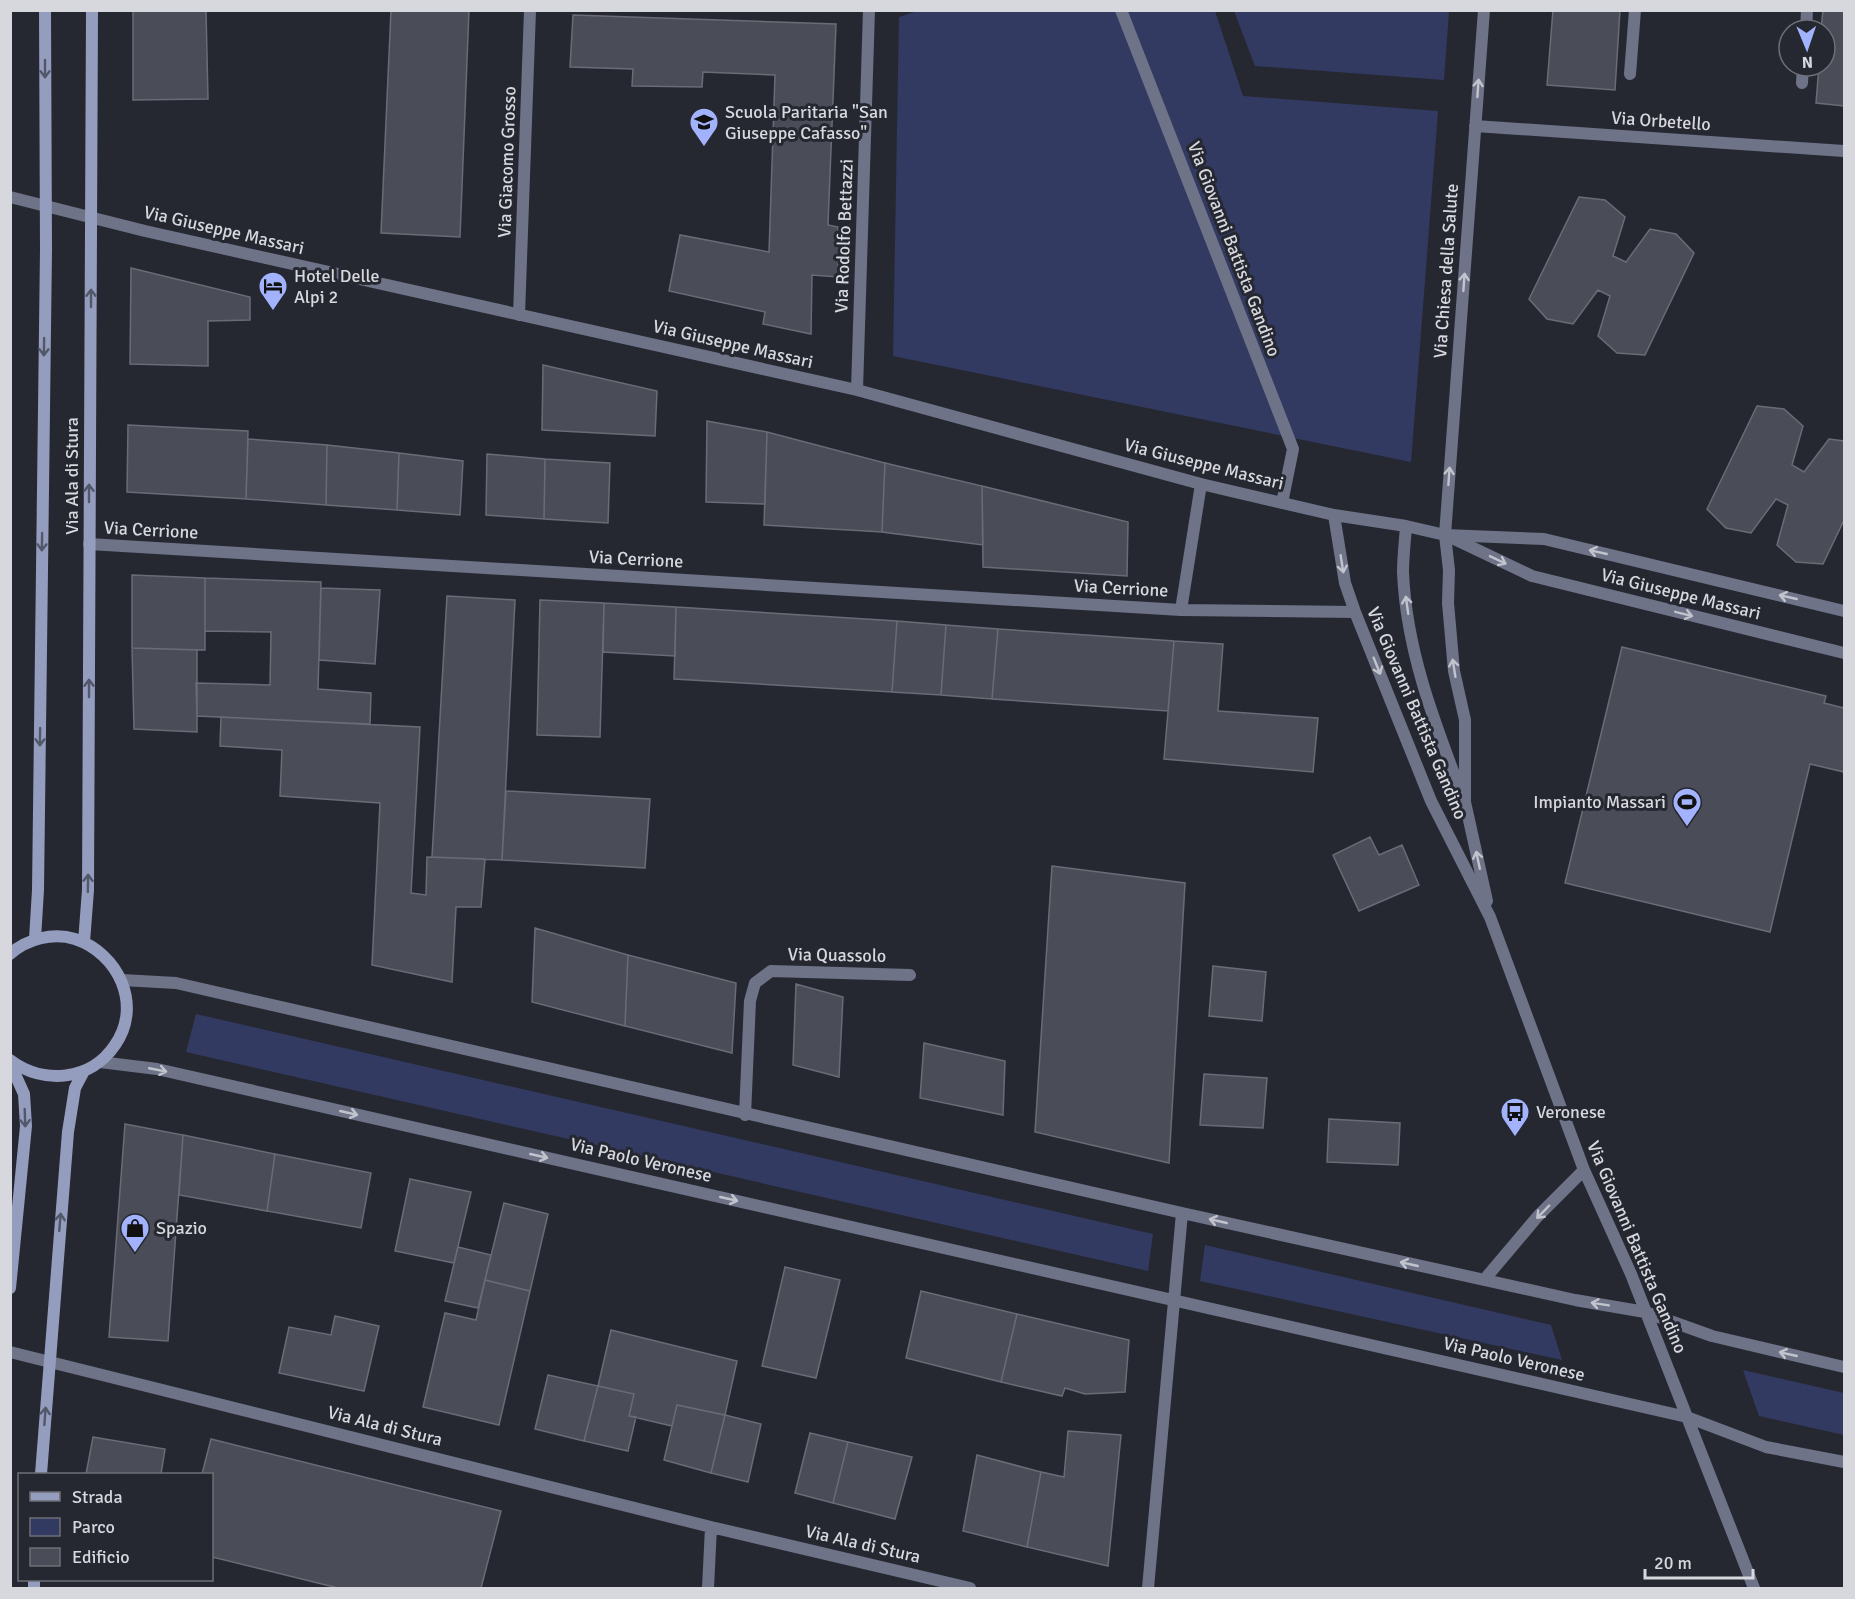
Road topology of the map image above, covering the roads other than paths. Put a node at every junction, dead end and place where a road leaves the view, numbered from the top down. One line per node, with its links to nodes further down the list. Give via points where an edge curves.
1 (45, 10): 14 (street, Via Ala di Stura, one-way to 14)
2 (92, 10): 15 (street, Via Ala di Stura)
3 (530, 10): 16 (street, Via Giacomo Grosso)
4 (869, 10): 17 (street, Via Rodolfo Bettazzi)
5 (1121, 10): 19 (street, Via Giovanni Battista Gandino, via 1293,449)
6 (1484, 10): 11 (street, Via Chiesa della Salute, one-way to 6)
7 (1635, 10): 8 (street)
8 (1630, 74)
9 (1802, 78): 10 (street)
10 (1802, 83)
11 (1475, 126): 12 (street, Via Orbetello); 22 (street, Via Chiesa della Salute, one-way to 11)
12 (1845, 151)
13 (10, 196): 14 (street, Via Giuseppe Massari)
14 (45, 204): 15 (street, Via Giuseppe Massari); 30 (street, Via Ala di Stura, one-way to 30)
15 (91, 217): 16 (street, Via Giuseppe Massari); 23 (street, Via Ala di Stura, one-way to 15)
16 (519, 315): 17 (street, Via Giuseppe Massari)
17 (857, 390): 18 (street, Via Giuseppe Massari)
18 (1201, 484): 19 (street, Via Giuseppe Massari); 24 (street, Via Cerrione)
19 (1282, 503): 20 (street, Via Giuseppe Massari)
20 (1334, 515): 21 (street, Via Giuseppe Massari); 26 (street, Via Giovanni Battista Gandino, one-way to 26, via 1345,583)
21 (1406, 526): 22 (street, Via Giuseppe Massari); 28 (street, one-way to 21, via 1427,701 1417,660 1404,579)
22 (1445, 535): 25 (street, Via Giuseppe Massari, one-way to 22, via 1544,539); 27 (street, Via Giuseppe Massari, one-way to 27, via 1532,576); 28 (street, Via Giovanni Battista Gandino, one-way to 22, via 1465,720 1454,671)
23 (89, 544): 24 (street, Via Cerrione); 31 (street, Via Ala di Stura, one-way to 23, via 88,890)
24 (1181, 610): 26 (street, Via Cerrione)
25 (1845, 611)
26 (1355, 612): 29 (street, Via Giovanni Battista Gandino, one-way to 29, via 1431,801)
27 (1845, 653)
28 (1465, 802): 29 (street, Via Giovanni Battista Gandino, one-way to 28)
29 (1490, 917): 39 (street, Via Giovanni Battista Gandino)
30 (35, 939): 31 (street, via 52,936); 32 (street)
31 (84, 942): 34 (street, via 113,964)
32 (14, 949)
33 (910, 975): 38 (street, Via Quassolo, via 771,971 755,983 750,1001)
34 (122, 980): 36 (street, via 127,1002 125,1025 116,1045); 38 (street, via 176,983)
35 (10, 1061): 37 (street, via 32,1073 56,1077); 42 (street, one-way to 42, via 24,1094 26,1126)
36 (100, 1062): 37 (street); 43 (street, Via Paolo Veronese, one-way to 43, via 157,1069)
37 (84, 1071): 46 (street, one-way to 37, via 68,1132 75,1089)
38 (745, 1114): 40 (street)
39 (1584, 1170): 41 (street, one-way to 41); 44 (street, Via Giovanni Battista Gandino)
40 (1182, 1213): 41 (street, one-way to 40); 43 (street)
41 (1484, 1280): 44 (street, one-way to 41)
42 (10, 1288)
43 (1173, 1299): 48 (street, Via Paolo Veronese); 54 (street)
44 (1645, 1312): 47 (street, one-way to 44, via 1712,1336); 48 (street, Via Giovanni Battista Gandino)
45 (10, 1352): 46 (street, Via Ala di Stura)
46 (49, 1361): 50 (street, one-way to 46); 51 (street, Via Ala di Stura)
47 (1845, 1367)
48 (1687, 1417): 49 (street, Via Paolo Veronese, via 1766,1447); 55 (street, Via Giovanni Battista Gandino)
49 (1845, 1462)
50 (41, 1473)
51 (711, 1527): 52 (street); 53 (street, Via Ala di Stura)
52 (708, 1588)
53 (970, 1588)
54 (1148, 1588)
55 (1754, 1588)

